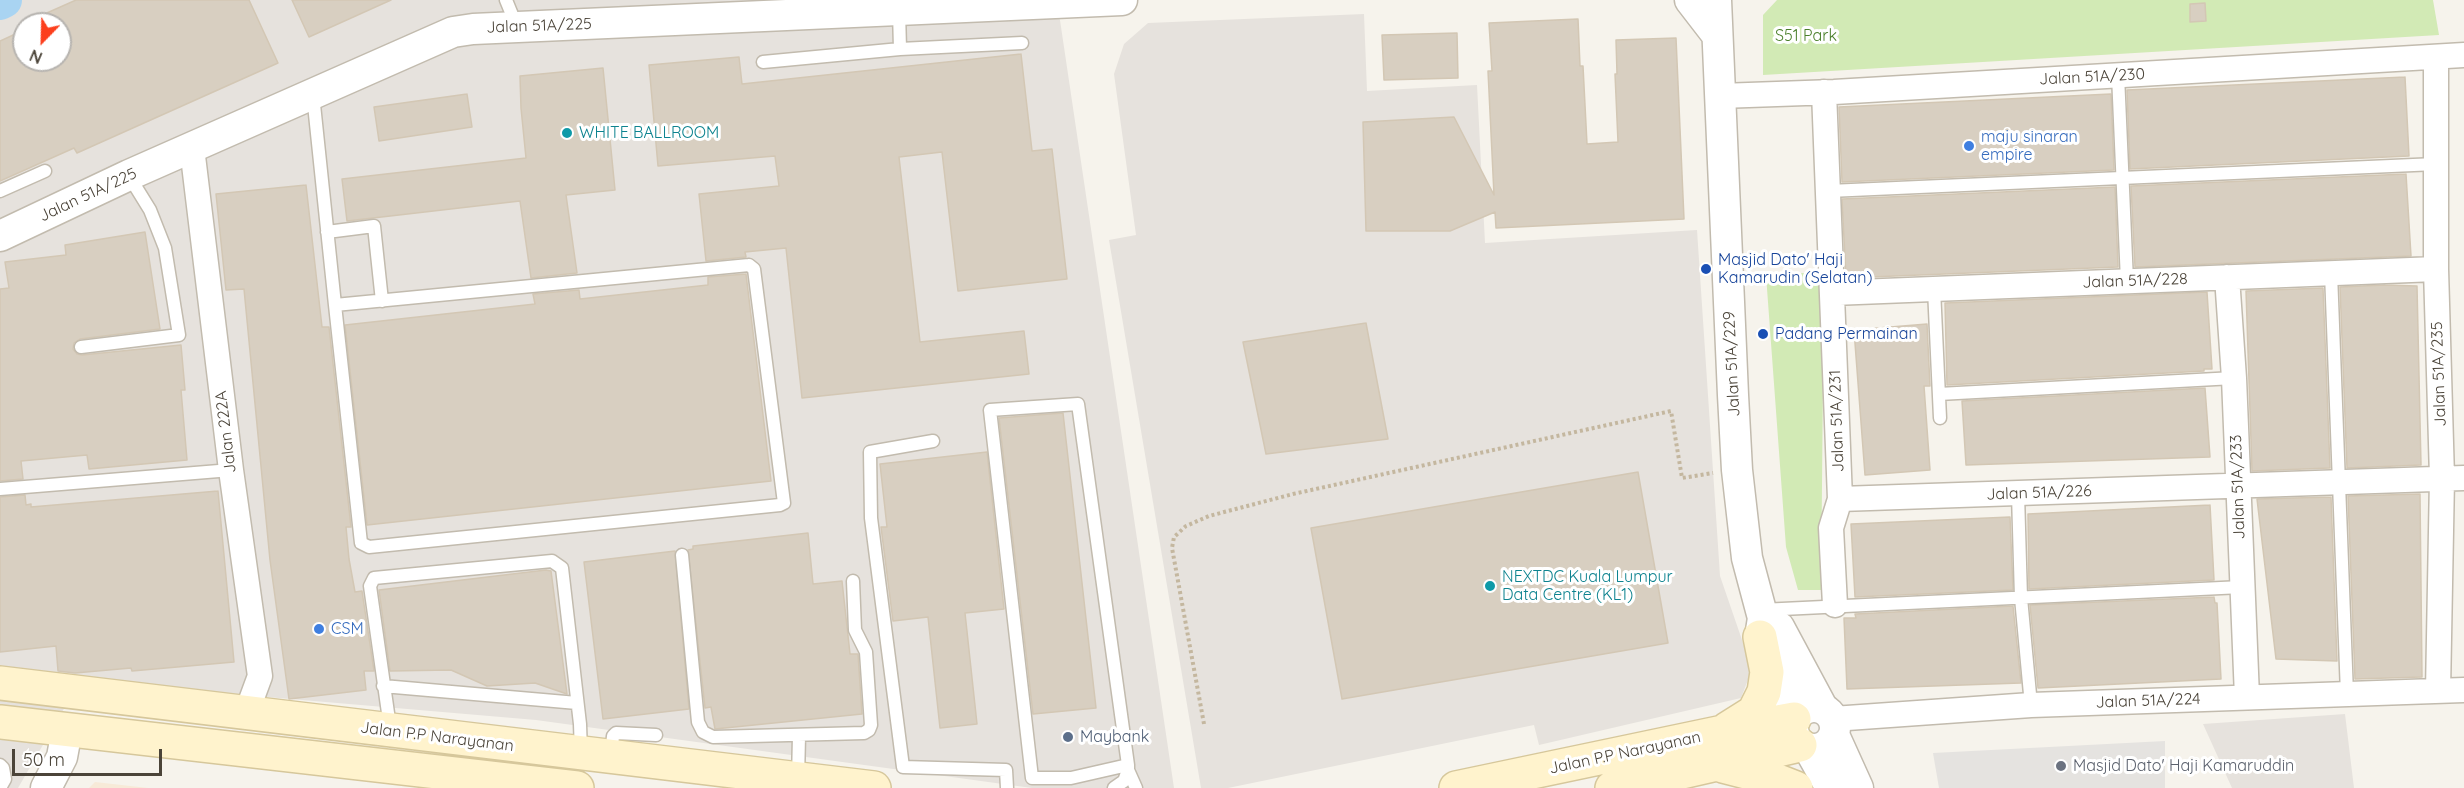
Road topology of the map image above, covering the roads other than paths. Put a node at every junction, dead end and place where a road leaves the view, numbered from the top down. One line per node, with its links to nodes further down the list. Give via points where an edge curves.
1 (506, 0): 9 (lane)
2 (1122, 0): 6 (street, Jalan 51A/225)
3 (1690, 0): 10 (street)
4 (1716, 0): 10 (street, Jalan 51A/229)
5 (1735, 0): 10 (street)
6 (1073, 1): 7 (street, Jalan 51A/225)
7 (963, 4): 8 (street, Jalan 51A/225)
8 (899, 10): 9 (street, Jalan 51A/225); 12 (lane)
9 (518, 27): 18 (street, Jalan 51A/225, via 453,32)
10 (1717, 34): 19 (street, Jalan 51A/229)
11 (1022, 43): 12 (lane)
12 (900, 49): 15 (lane)
13 (2464, 55): 14 (street, Jalan 51A/230)
14 (2436, 57): 16 (street, Jalan 51A/230); 21 (street, Jalan 51A/235)
15 (763, 62)
16 (2118, 75): 17 (street, Jalan 51A/230); 24 (lane)
17 (1824, 92): 19 (street, Jalan 51A/230); 26 (street, Jalan 51A/231)
18 (313, 95): 20 (street, Jalan 51A/225); 27 (lane)
19 (1720, 96): 54 (street, Jalan 51A/229, via 1737,470 1747,558)
20 (192, 148): 23 (street, Jalan 51A/225); 42 (street, Jalan 222A)
21 (2436, 164): 24 (lane); 29 (street, Jalan 51A/235)
22 (45, 171): 25 (lane)
23 (129, 175): 28 (street, Jalan 51A/225); 37 (lane, via 150,210 165,248 179,335)
24 (2122, 177): 26 (lane); 32 (lane)
25 (0, 191)
26 (1829, 191): 34 (street, Jalan 51A/231)
27 (327, 232): 35 (lane, via 374,226); 36 (lane)
28 (0, 236)
29 (2436, 269): 30 (street, Jalan 51A/228); 43 (street, Jalan 51A/235)
30 (2331, 273): 31 (street, Jalan 51A/228); 44 (lane)
31 (2227, 277): 32 (street, Jalan 51A/228); 38 (street, Jalan 51A/233)
32 (2127, 282): 33 (street, Jalan 51A/228)
33 (1934, 289): 34 (street, Jalan 51A/228); 39 (lane)
34 (1833, 293): 48 (street, Jalan 51A/231)
35 (382, 301): 36 (lane); 36 (lane, via 752,267 784,503 369,547 361,543)
36 (335, 305)
37 (81, 347)
38 (2234, 378): 39 (lane); 45 (street, Jalan 51A/233)
39 (1939, 394): 40 (lane)
40 (1940, 418)
41 (933, 441): 81 (lane, via 870,452 871,518 903,767 1006,770)
42 (231, 470): 46 (lane); 63 (street, Jalan 222A, via 260,676)
43 (2453, 478): 44 (street, Jalan 51A/226); 58 (street, Jalan 51A/235)
44 (2337, 482): 45 (street, Jalan 51A/226); 59 (lane)
45 (2238, 486): 47 (street, Jalan 51A/226); 51 (street, Jalan 51A/233)
46 (0, 489)
47 (2018, 494): 48 (street, Jalan 51A/226); 52 (lane)
48 (1839, 499): 53 (street, Jalan 51A/231, via 1831,528)
49 (682, 555): 70 (lane, via 698,722 703,732 713,737)
50 (853, 581): 70 (lane, via 855,630 866,652 871,725 864,734)
51 (2242, 587): 52 (lane); 60 (street, Jalan 51A/233)
52 (2021, 598): 53 (lane); 62 (lane)
53 (1835, 605): 54 (lane)
54 (1761, 622): 65 (street, Jalan 51A/229); 68 (main road, via 1767,672 1764,692 1754,712)
55 (0, 683): 63 (main road, Jalan P.P Narayanan)
56 (383, 686): 61 (lane); 61 (lane, via 370,586 374,578 552,561 562,568); 67 (lane)
57 (2464, 690): 58 (street, Jalan 51A/224)
58 (2438, 691): 59 (street, Jalan 51A/224)
59 (2347, 694): 60 (street, Jalan 51A/224)
60 (2247, 697): 62 (street, Jalan 51A/224)
61 (577, 703): 71 (lane, via 580,724)
62 (2031, 705): 65 (street, Jalan 51A/224)
63 (246, 714): 67 (main road, Jalan P.P Narayanan)
64 (0, 722): 66 (main road)
65 (1813, 727): 68 (main road, Jalan P.P Narayanan); 73 (main road, Jalan P.P Narayanan); 87 (street, Jalan 51A/229); 88 (street, Jalan 51A/229)
66 (67, 730): 75 (main road); 78 (street, via 62,758)
67 (391, 731): 71 (main road, Jalan P.P Narayanan)
68 (1723, 732): 84 (main road, Jalan P.P Narayanan)
69 (656, 735): 71 (lane, via 616,733)
70 (800, 736): 76 (lane)
71 (596, 756): 76 (main road, Jalan P.P Narayanan)
72 (0, 765): 77 (lane, via 5,779)
73 (1719, 765): 85 (main road, Jalan P.P Narayanan); 86 (main road)
74 (1128, 767): 74 (lane, via 1071,778 1032,778 990,410 1078,404); 82 (lane, via 1124,781); 83 (lane)
75 (427, 780): 79 (main road)
76 (798, 780): 80 (main road, Jalan P.P Narayanan)
77 (0, 788)
78 (46, 788)
79 (577, 788)
80 (874, 788)
81 (1007, 788)
82 (1114, 788)
83 (1136, 788)
84 (1456, 788)
85 (1612, 788)
86 (1796, 788)
87 (1831, 788)
88 (1858, 788)

